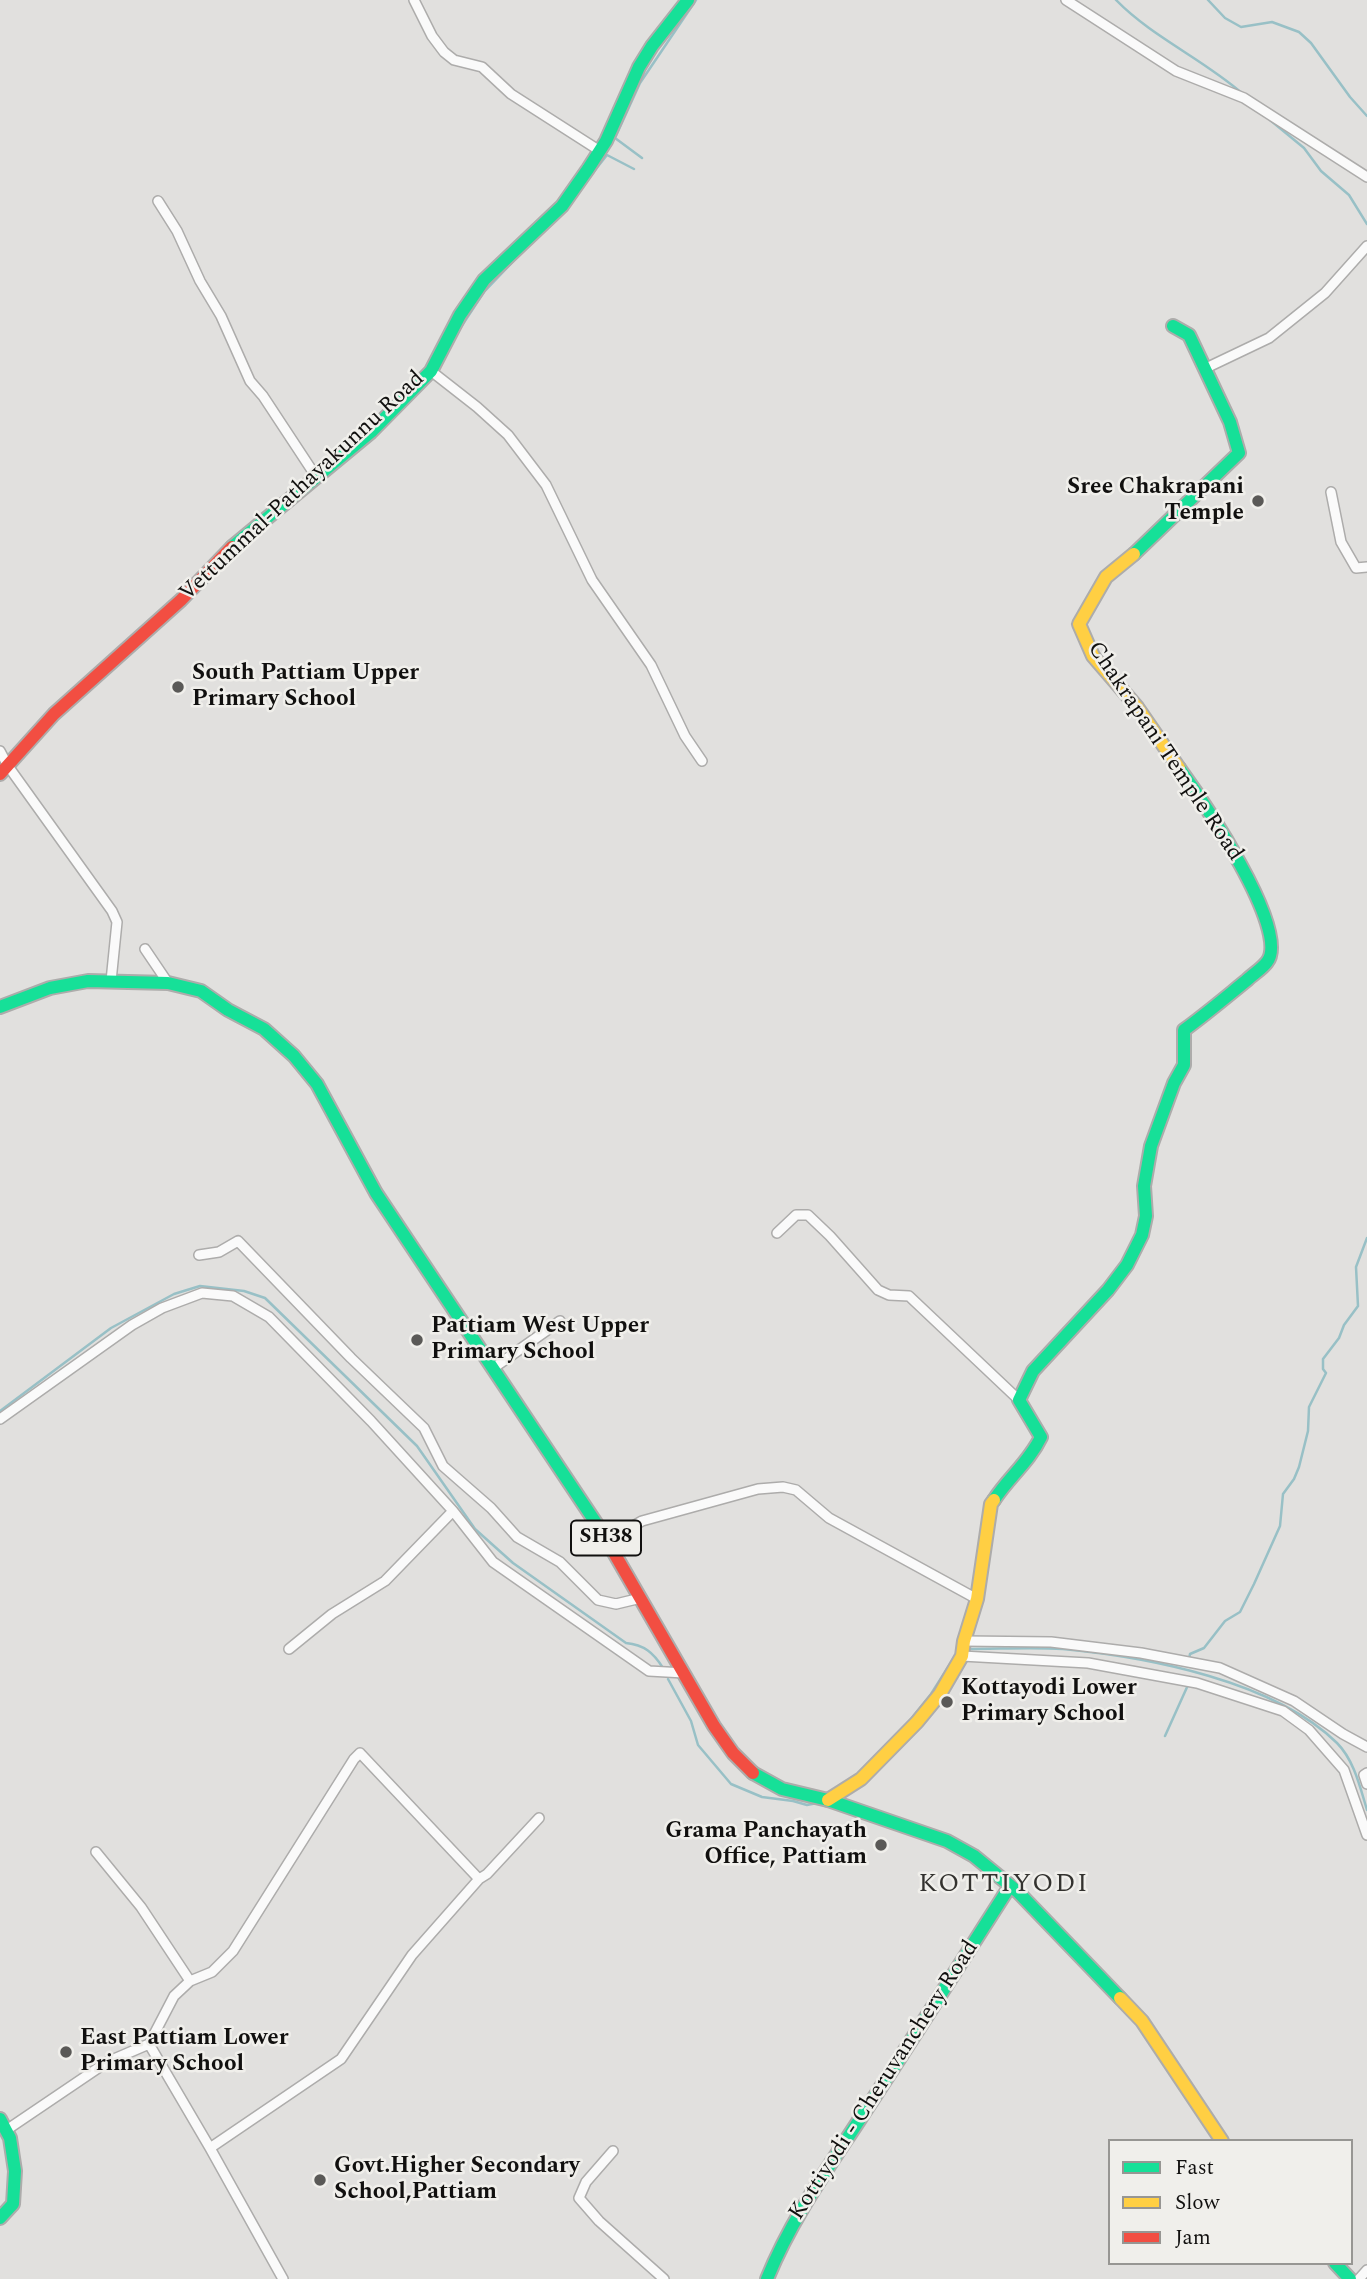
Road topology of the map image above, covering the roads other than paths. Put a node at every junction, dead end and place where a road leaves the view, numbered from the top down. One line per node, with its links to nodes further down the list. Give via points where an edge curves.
1 (414, 0): 4 (street, via 444,52 482,68 511,94)
2 (688, 0): 4 (main road, Vettummal-Pathayakunnu Road, via 639,67)
3 (1066, 0): 5 (street, via 1176,71 1244,97)
4 (600, 151): 10 (main road, Vettummal-Pathayakunnu Road, via 562,206 484,280)
5 (1367, 177)
6 (158, 201): 11 (street, via 221,316 250,381)
7 (1367, 246): 9 (street, via 1325,293 1269,338)
8 (1173, 326): 9 (main road, Chakrapani Temple Road, via 1189,335)
9 (1204, 369): 25 (main road, Chakrapani Temple Road, via 1236,435 1239,453 1107,576 1079,624 1093,656 1137,707 1209,810 1240,861 1273,942 1269,961 1184,1030 1184,1065 1151,1146 1142,1235 1108,1290 1033,1371)
10 (431, 371): 11 (main road, Vettummal-Pathayakunnu Road); 15 (street, via 508,435 546,485 592,580 651,665)
11 (317, 478): 16 (main road, Vettummal-Pathayakunnu Road, via 235,544 181,600 54,714)
12 (1331, 492): 13 (street, via 1341,542 1356,568)
13 (1367, 567)
14 (0, 751): 16 (street)
15 (702, 761)
16 (4, 770): 18 (street, via 112,911 117,922)
17 (145, 950): 19 (street)
18 (111, 981): 19 (main road, SH38); 20 (main road, SH38, via 50,988)
19 (167, 984): 24 (main road, SH38, via 201,991 264,1029 294,1056 317,1084 376,1193)
20 (0, 1007)
21 (778, 1233): 25 (street, via 796,1214 808,1215 878,1290 909,1296)
22 (199, 1255): 29 (street, via 219,1252 238,1241 424,1428 443,1466 517,1536 560,1562 598,1600 616,1604)
23 (560, 1321): 24 (street)
24 (492, 1369): 28 (main road, SH38)
25 (1019, 1400): 30 (main road, via 1041,1437 1032,1456 991,1504)
26 (0, 1419): 27 (street, via 162,1308 202,1293 233,1296 269,1317)
27 (453, 1511): 32 (street, via 385,1581 332,1614); 34 (street, via 494,1562 649,1671)
28 (608, 1540): 29 (main road, SH38); 30 (street, via 642,1521 758,1489 796,1490 829,1518)
29 (641, 1598): 34 (main road, SH38)
30 (977, 1599): 31 (main road)
31 (964, 1641): 33 (main road); 35 (street, via 1051,1642 1220,1668 1294,1701)
32 (289, 1649)
33 (962, 1656): 38 (main road, via 917,1722 861,1779); 40 (street, via 1088,1663 1196,1683 1283,1712 1309,1730 1344,1770)
34 (684, 1673): 38 (main road, SH38, via 713,1726 753,1773 782,1789)
35 (1367, 1747)
36 (1367, 1773): 37 (street)
37 (1367, 1784)
38 (828, 1800): 43 (main road, SH38, via 947,1840)
39 (539, 1818): 42 (street)
40 (1367, 1835)
41 (96, 1852): 44 (street, via 141,1907)
42 (479, 1878): 44 (street, via 360,1754 233,1951 212,1972); 48 (street, via 412,1955 341,2059)
43 (1010, 1886): 47 (main road, SH38, via 1142,2021); 55 (main road, Kottiyodi - Cheruvanchery Road, via 820,2177 782,2242)
44 (190, 1981): 45 (street, via 174,1996)
45 (149, 2044): 46 (street, via 107,2062); 48 (street)
46 (4, 2124): 50 (main road, via 15,2163 13,2204)
47 (1221, 2139)
48 (211, 2148): 53 (street)
49 (613, 2151): 54 (street, via 586,2182 579,2198)
50 (0, 2218)
51 (1337, 2265): 56 (main road)
52 (1367, 2270): 57 (street)
53 (283, 2279)
54 (664, 2279)
55 (767, 2279)
56 (1350, 2279)
57 (1359, 2279)

